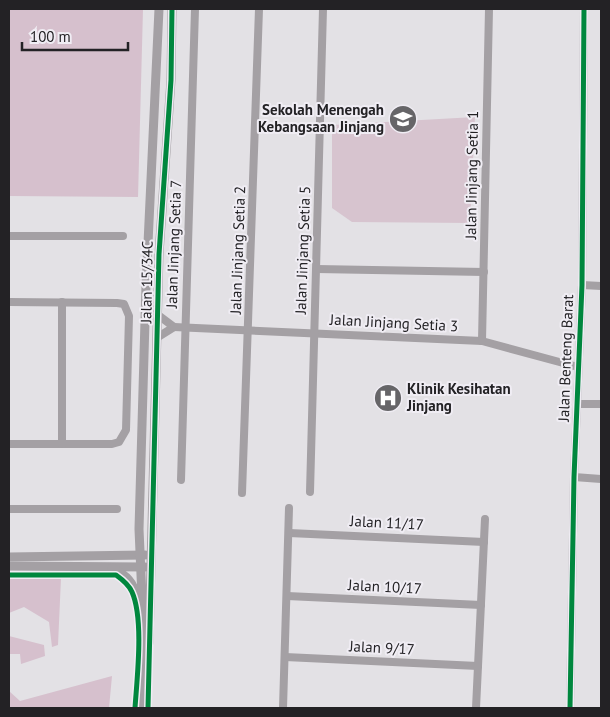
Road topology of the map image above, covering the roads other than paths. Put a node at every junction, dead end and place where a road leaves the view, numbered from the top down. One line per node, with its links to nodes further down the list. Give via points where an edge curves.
1 (160, 9): 37 (street, Jalan 15/34C, via 146,286)
2 (172, 9): 16 (street, Jalan 15/34C)
3 (195, 9): 18 (street, Jalan Jinjang Setia 7)
4 (259, 9): 19 (street, Jalan Jinjang Setia 2)
5 (324, 9): 10 (street, Jalan Jinjang Setia 5)
6 (489, 9): 11 (street, Jalan Jinjang Setia 1)
7 (584, 9): 12 (street, Jalan Benteng Barat)
8 (9, 236): 9 (street)
9 (123, 236)
10 (317, 270): 11 (street); 20 (street, Jalan Jinjang Setia 5)
11 (484, 272): 22 (street, Jalan Jinjang Setia 1)
12 (582, 285): 13 (street); 23 (street, Jalan Benteng Barat)
13 (601, 286)
14 (9, 302): 15 (street)
15 (62, 302): 27 (street); 27 (street, via 124,304 129,316 126,430 119,442 112,444)
16 (158, 315): 17 (street); 21 (street, Jalan 15/34C)
17 (174, 327): 18 (street, Jalan Jinjang Setia 3); 21 (street)
18 (186, 328): 19 (street, Jalan Jinjang Setia 3); 30 (street, Jalan Jinjang Setia 7)
19 (249, 330): 20 (street, Jalan Jinjang Setia 3); 32 (street, Jalan Jinjang Setia 2)
20 (315, 334): 22 (street, Jalan Jinjang Setia 3); 31 (street, Jalan Jinjang Setia 5)
21 (158, 337): 40 (street, Jalan 15/34C)
22 (482, 341): 23 (street, Jalan Jinjang Setia 3)
23 (578, 367): 24 (street, Jalan Benteng Barat)
24 (577, 404): 25 (street); 28 (street, Jalan Benteng Barat)
25 (601, 404)
26 (9, 444): 27 (street)
27 (62, 444)
28 (574, 478): 29 (street); 56 (street, Jalan Benteng Barat)
29 (601, 479)
30 (181, 480)
31 (310, 492)
32 (242, 493)
33 (289, 508): 38 (street)
34 (9, 509): 35 (street)
35 (116, 509)
36 (485, 519): 39 (street)
37 (139, 530): 41 (street, Jalan 15/34C); 43 (street, via 131,550)
38 (289, 532): 39 (street, Jalan 11/17); 47 (street)
39 (484, 542): 48 (street)
40 (150, 555): 41 (street); 46 (street, Jalan 15/34C)
41 (140, 556): 43 (street); 45 (street, Jalan 15/34C)
42 (9, 557): 43 (street)
43 (109, 562): 44 (street); 45 (street); 49 (street, via 133,583)
44 (9, 566)
45 (140, 567): 46 (street); 49 (street, Jalan 15/34C)
46 (150, 567): 53 (street, Jalan 15/34C)
47 (287, 596): 48 (street, Jalan 10/17); 50 (street)
48 (481, 605): 51 (street)
49 (142, 614): 52 (street, Jalan 15/34C)
50 (285, 657): 51 (street, Jalan 9/17); 54 (street)
51 (478, 666): 55 (street)
52 (142, 708)
53 (148, 708)
54 (283, 708)
55 (476, 708)
56 (570, 708)

